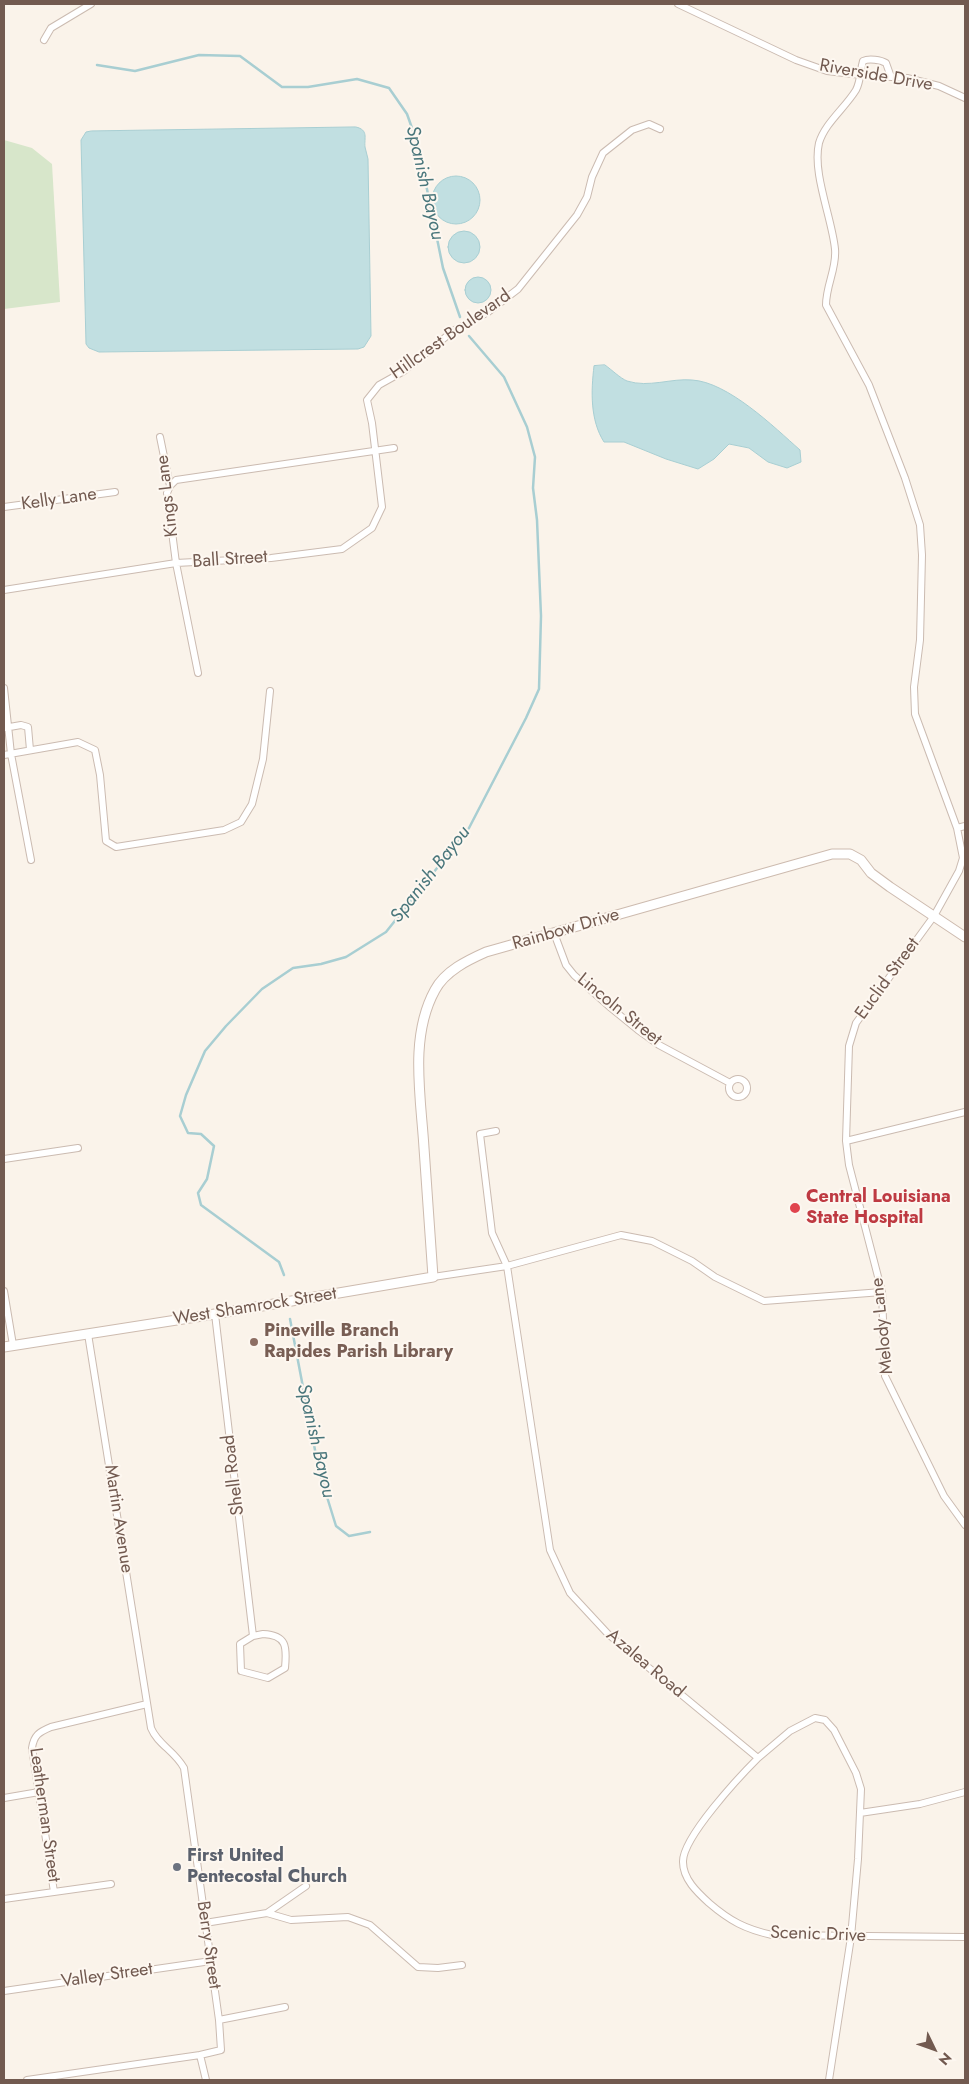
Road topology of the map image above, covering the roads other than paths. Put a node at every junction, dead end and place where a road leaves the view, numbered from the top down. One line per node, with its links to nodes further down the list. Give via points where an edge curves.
1 (92, 4): 3 (street, via 51,28)
2 (678, 4): 4 (street, Riverside Drive, via 813,66)
3 (44, 40)
4 (861, 76): 5 (street, Riverside Drive); 5 (street, Euclid Street, via 866,59 886,63); 23 (street, Euclid Street, via 849,101 823,134 818,150 835,250 826,305 869,385 906,478 920,525 920,640 914,687 915,714)
5 (891, 77): 6 (street, Riverside Drive, via 928,83)
6 (965, 98)
7 (660, 129): 10 (street, Hillcrest Boulevard, via 649,124 632,130 603,153 587,197 577,214 518,289 488,312 453,331 404,371 379,385 366,400)
8 (160, 437): 11 (street, Kings Lane)
9 (394, 448): 10 (street)
10 (376, 452): 11 (street, via 176,480); 14 (street, Ball Street, via 382,507 372,528 342,549 271,558)
11 (170, 486): 14 (street, Kings Lane, via 167,493)
12 (115, 492): 13 (street, Kelly Lane)
13 (4, 507)
14 (176, 563): 15 (street, Ball Street); 16 (street, Kings Lane)
15 (4, 590)
16 (198, 673)
17 (4, 688): 19 (street)
18 (270, 691): 20 (street, via 264,759 252,804 241,822 224,830 116,847 106,841 96,750 78,742)
19 (6, 727): 20 (street, via 21,725 28,728); 21 (street)
20 (30, 750): 21 (street)
21 (7, 754): 24 (street)
22 (965, 826): 23 (street)
23 (957, 828): 25 (street, Euclid Street, via 963,858)
24 (31, 860)
25 (934, 916): 26 (street, Rainbow Drive, via 871,873 861,860 850,854 832,854); 27 (street, Rainbow Drive); 31 (street, Euclid Street, via 856,1023 849,1046)
26 (554, 934): 28 (street, Lincoln Street, via 566,965 611,1008 659,1044); 35 (street, Rainbow Drive, via 486,952 466,961 435,988 427,1010 421,1031 419,1066)
27 (965, 937)
28 (730, 1083)
29 (965, 1112): 31 (street)
30 (496, 1131): 34 (street, Azalea Road, via 480,1134 492,1233)
31 (846, 1141): 37 (street, Melody Lane, via 849,1165)
32 (78, 1148): 33 (street)
33 (4, 1159)
34 (507, 1266): 35 (street, West Shamrock Street); 37 (street, West Shamrock Street, via 621,1235 652,1241 764,1301); 44 (street, Azalea Road, via 550,1550 558,1570 570,1593 608,1634)
35 (433, 1277): 38 (street, West Shamrock Street)
36 (4, 1291): 40 (street)
37 (882, 1292): 41 (street, Melody Lane, via 885,1376 944,1496)
38 (216, 1314): 39 (street, West Shamrock Street); 42 (street, Shell Road)
39 (88, 1334): 40 (street, West Shamrock Street); 43 (street, Martin Avenue)
40 (8, 1346)
41 (965, 1525)
42 (253, 1636): 42 (street, via 240,1644 241,1671 268,1678 285,1668 286,1649 281,1638 274,1634)
43 (147, 1704): 45 (street, Leatherman Street, via 37,1733 32,1748); 54 (street, Berry Street, via 154,1737 178,1757 184,1768)
44 (758, 1758): 48 (street, via 790,1731 814,1718 825,1720 834,1730 856,1773 861,1789); 55 (street, Scenic Drive, via 734,1783 689,1842 682,1860 684,1871 696,1892 750,1930 772,1935)
45 (39, 1792): 47 (street); 51 (street, Leatherman Street)
46 (965, 1792): 48 (street, via 920,1804)
47 (4, 1798)
48 (860, 1813): 55 (street)
49 (111, 1884): 51 (street)
50 (306, 1886): 53 (street)
51 (54, 1892): 52 (street)
52 (4, 1899)
53 (267, 1914): 54 (street); 58 (street, via 291,1920 348,1918 370,1925 418,1967)
54 (205, 1924): 57 (street, Berry Street)
55 (851, 1937): 56 (street, Scenic Drive); 66 (street)
56 (965, 1937)
57 (211, 1961): 59 (street, Valley Street); 61 (street, Berry Street)
58 (462, 1965)
59 (4, 1991)
60 (285, 2007): 61 (street)
61 (219, 2020): 62 (street, Berry Street, via 220,2050)
62 (200, 2055): 63 (street); 65 (street)
63 (59, 2078): 64 (street)
64 (27, 2080)
65 (206, 2080)
66 (829, 2080)

